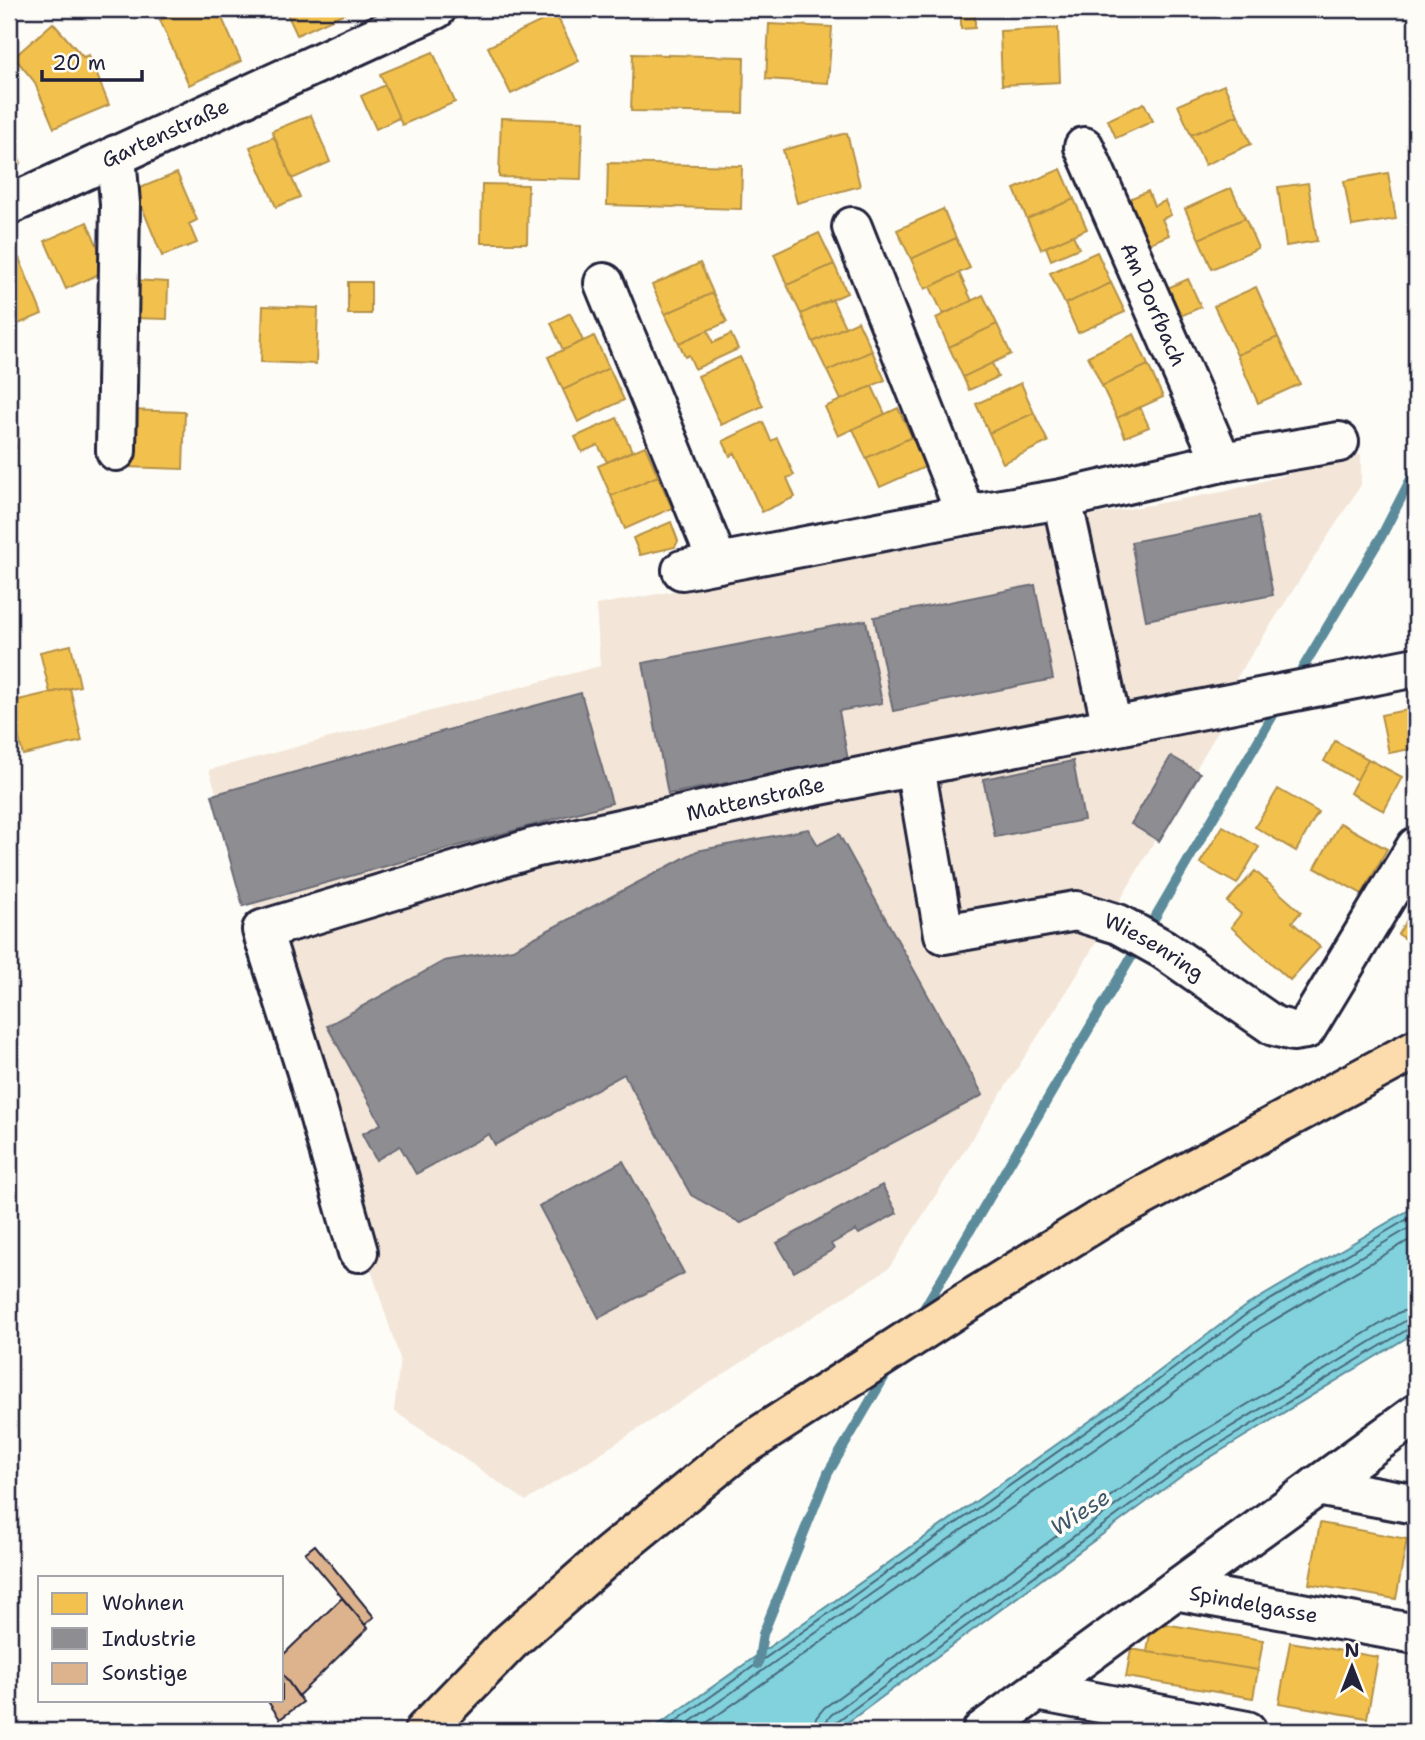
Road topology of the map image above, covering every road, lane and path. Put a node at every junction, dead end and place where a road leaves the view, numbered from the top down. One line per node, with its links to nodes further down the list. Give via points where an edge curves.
1 (436, 9): 3 (street, Gartenstraße)
2 (1084, 147): 9 (street, Am Dorfbach)
3 (116, 155): 4 (street, Gartenstraße); 8 (street, via 120,204)
4 (9, 205)
5 (852, 227): 11 (street)
6 (604, 283): 11 (street, via 700,567)
7 (1339, 442): 9 (street)
8 (116, 451)
9 (1222, 462): 10 (street)
10 (1062, 499): 11 (street); 13 (street)
11 (966, 515)
12 (1416, 667): 13 (street, Mattenstraße)
13 (1112, 727): 14 (street, Mattenstraße)
14 (915, 767): 15 (street, Wiesenring, via 944,934 1076,911 1128,929 1274,1026 1293,1031 1306,1029); 17 (street, Mattenstraße, via 533,848 262,930)
15 (1416, 847)
16 (1416, 1049): 24 (main road, via 1104,1216 739,1449 510,1642)
17 (358, 1252)
18 (1416, 1414): 19 (street)
19 (1317, 1486): 20 (street); 21 (street)
20 (1416, 1504)
21 (1175, 1590): 22 (street, Spindelgasse); 23 (street)
22 (1416, 1634)
23 (1037, 1691): 25 (street); 26 (street)
24 (424, 1731)
25 (982, 1731)
26 (1247, 1731)

